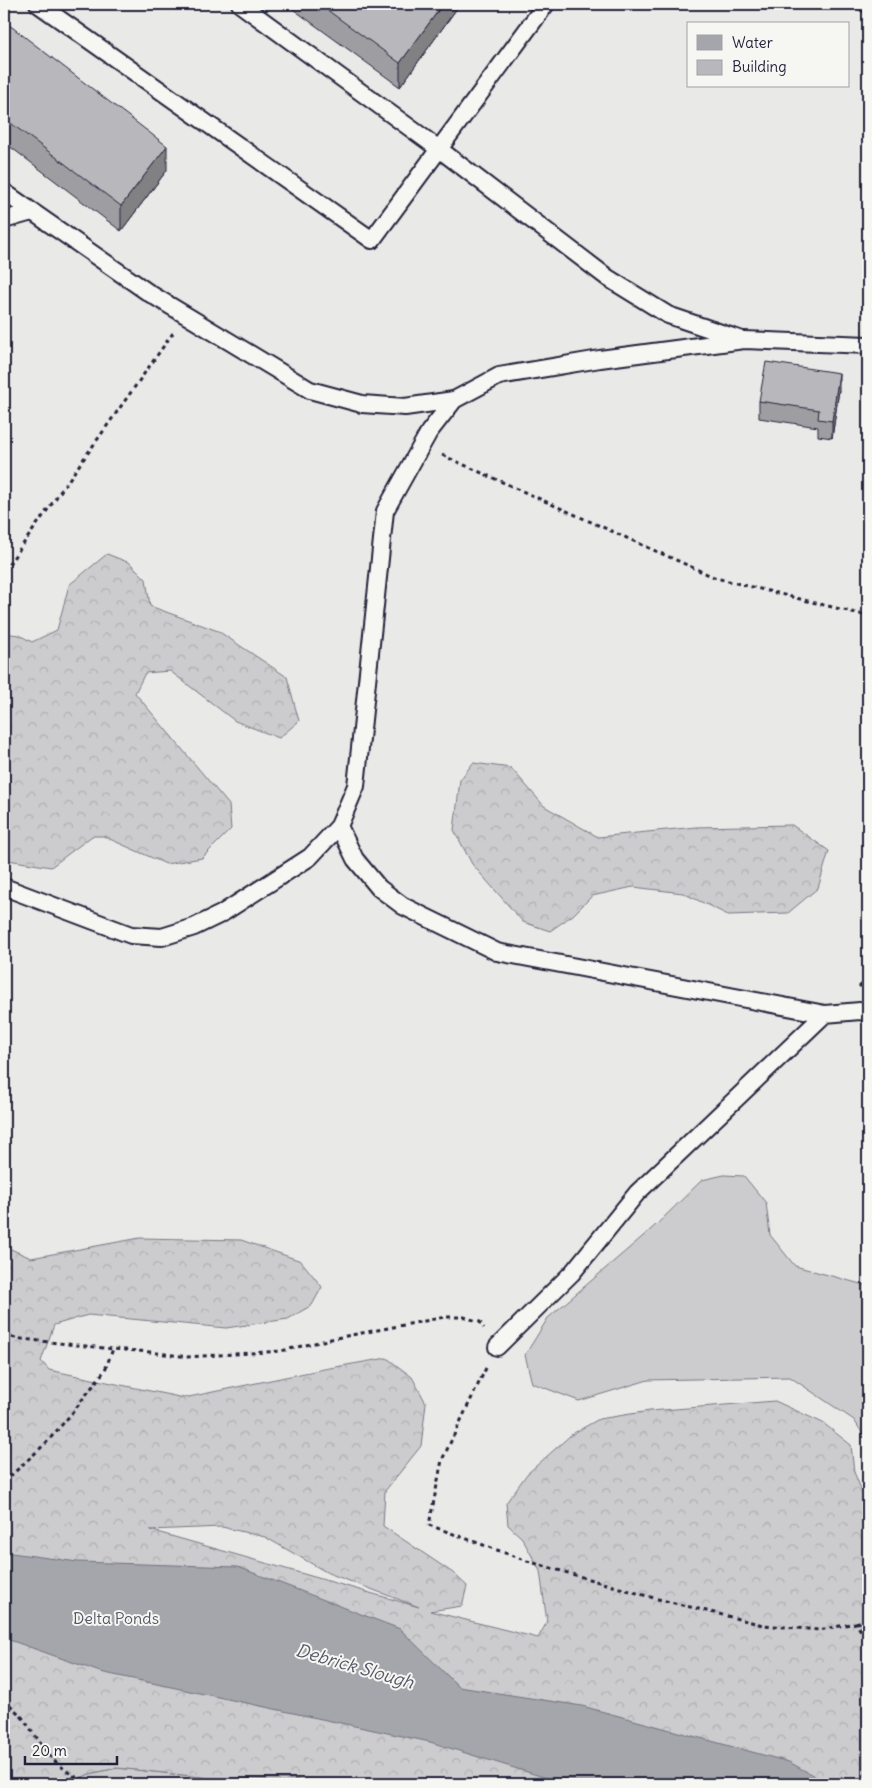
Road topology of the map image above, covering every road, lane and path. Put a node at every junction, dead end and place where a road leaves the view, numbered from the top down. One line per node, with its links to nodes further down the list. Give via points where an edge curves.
1 (38, 4): 4 (lane, via 372,240)
2 (240, 4): 4 (lane)
3 (546, 4): 4 (lane)
4 (439, 149): 9 (lane, via 608,278 668,315)
5 (4, 192): 6 (lane)
6 (32, 212): 7 (lane); 8 (lane)
7 (4, 220)
8 (186, 315): 11 (lane, via 310,390 362,404 405,407); 13 (path)
9 (744, 340): 10 (lane); 11 (lane, via 499,376)
10 (868, 345)
11 (454, 400): 12 (lane)
12 (421, 446): 14 (path, via 716,578); 15 (lane, via 385,510 356,786)
13 (4, 571)
14 (868, 616)
15 (339, 826): 16 (lane, via 310,857 221,914 162,937 131,935); 18 (lane, via 355,859 379,888 403,906 497,952)
16 (4, 887)
17 (868, 1013): 18 (lane)
18 (825, 1014): 20 (lane, via 637,1193 572,1273)
19 (4, 1336): 21 (path)
20 (496, 1347): 21 (path, via 480,1322 464,1317 445,1317 281,1351 188,1357); 24 (path, via 442,1460 429,1525 527,1561 763,1625 819,1630)
21 (113, 1350): 22 (path, via 105,1370 73,1412)
22 (4, 1482)
23 (868, 1618): 24 (path)
24 (856, 1623): 25 (path)
25 (868, 1642)
26 (4, 1699): 27 (path, via 22,1717 52,1758 73,1776)
27 (100, 1784)

